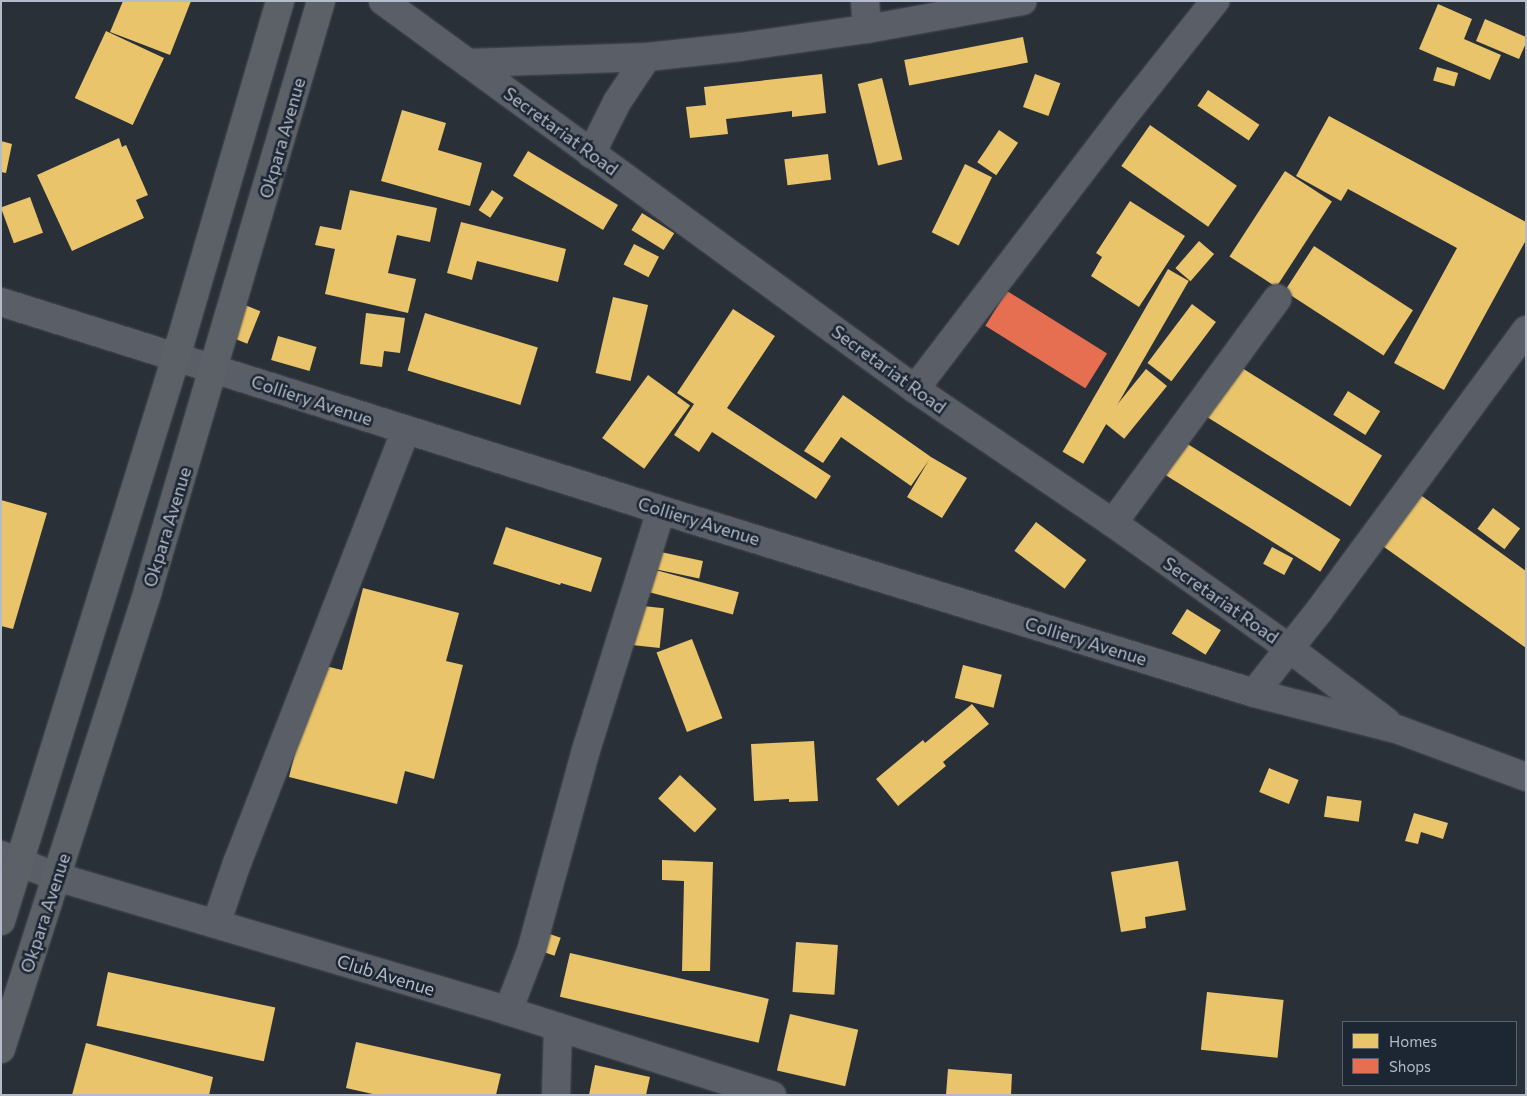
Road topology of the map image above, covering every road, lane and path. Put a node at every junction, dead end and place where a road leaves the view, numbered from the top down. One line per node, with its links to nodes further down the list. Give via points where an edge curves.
1 (280, 1): 14 (main road)
2 (322, 1): 15 (main road, Okpara Avenue)
3 (383, 1): 9 (street, Secretariat Road)
4 (865, 1): 7 (street)
5 (1023, 1): 7 (street)
6 (1215, 1): 16 (street)
7 (867, 30): 8 (street)
8 (647, 57): 9 (street); 10 (street, via 617,102)
9 (468, 63): 10 (street, Secretariat Road)
10 (591, 154): 16 (street, Secretariat Road)
11 (1277, 299): 19 (street)
12 (1, 302): 14 (street, Colliery Avenue)
13 (1526, 330): 20 (street)
14 (176, 357): 15 (street, Colliery Avenue); 24 (main road)
15 (215, 369): 17 (street, Colliery Avenue); 25 (main road, Okpara Avenue)
16 (915, 389): 19 (street, Secretariat Road)
17 (406, 430): 18 (street, Colliery Avenue); 27 (street, via 246,837)
18 (662, 510): 21 (street, Colliery Avenue); 28 (street, via 586,750 531,951)
19 (1113, 523): 20 (street, Secretariat Road)
20 (1290, 649): 21 (street); 22 (street, Secretariat Road)
21 (1254, 692): 22 (street, Colliery Avenue)
22 (1399, 730): 23 (street)
23 (1526, 777)
24 (11, 858): 25 (street, Club Avenue); 26 (main road)
25 (57, 877): 27 (street, Club Avenue); 30 (main road, Okpara Avenue)
26 (1, 921)
27 (216, 924): 28 (street, Club Avenue)
28 (508, 1011): 29 (street, Club Avenue)
29 (558, 1027): 31 (street); 32 (street, Club Avenue)
30 (1, 1049)
31 (556, 1095)
32 (772, 1095)

